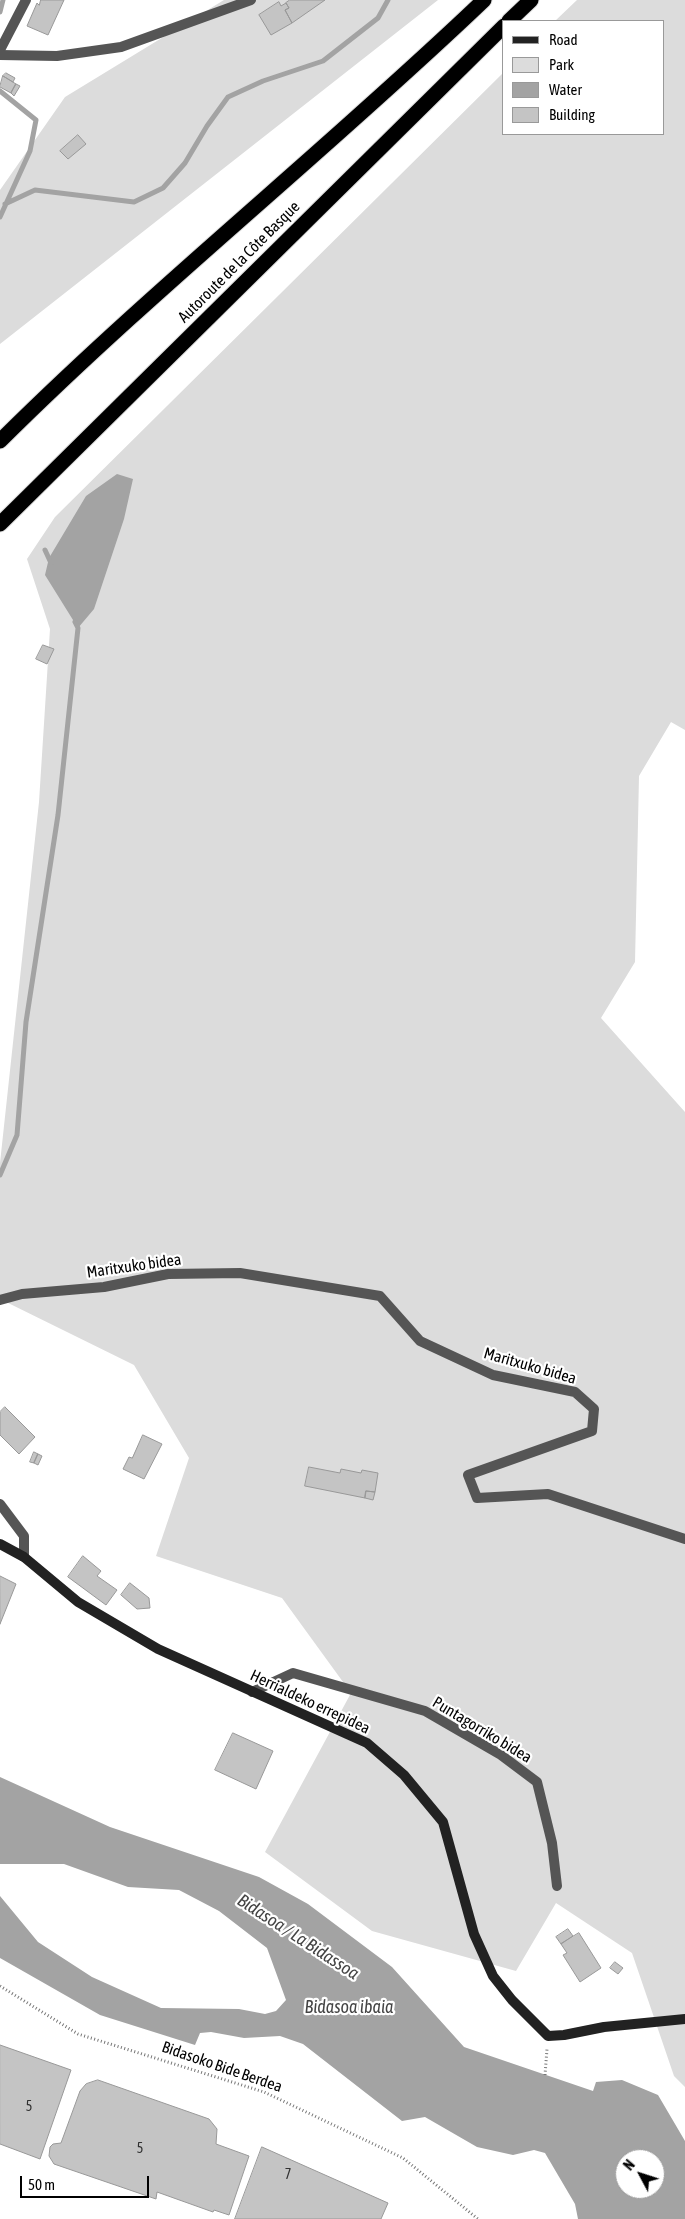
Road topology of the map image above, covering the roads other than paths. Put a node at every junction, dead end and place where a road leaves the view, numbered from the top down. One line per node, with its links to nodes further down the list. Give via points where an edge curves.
1 (26, 0): 7 (street)
2 (250, 0): 8 (street, via 121,47 57,56)
3 (484, 0): 9 (highway, Autoroute de la Côte Basque)
4 (531, 0): 5 (highway)
5 (510, 20)
6 (502, 28): 10 (highway, Autoroute de la Côte Basque)
7 (0, 50)
8 (0, 55)
9 (0, 441)
10 (0, 524)
11 (0, 1300): 13 (street, Maritxuko bidea, via 22,1294 104,1287 168,1274 240,1274 380,1296 420,1341 493,1374 575,1392 594,1409 592,1431 468,1476 477,1498 548,1494)
12 (0, 1504): 15 (street, via 24,1536)
13 (685, 1539)
14 (0, 1544): 15 (street, Herrialdeko errepidea)
15 (24, 1557): 16 (street, Herrialdeko errepidea, via 78,1602 158,1649)
16 (252, 1692): 17 (street, Puntagorriko bidea, via 293,1673 425,1711 501,1755 537,1782 552,1843); 18 (street, Herrialdeko errepidea, via 367,1744 404,1775 443,1822 474,1934 493,1976 548,2036)
17 (557, 1886)
18 (685, 2019)

